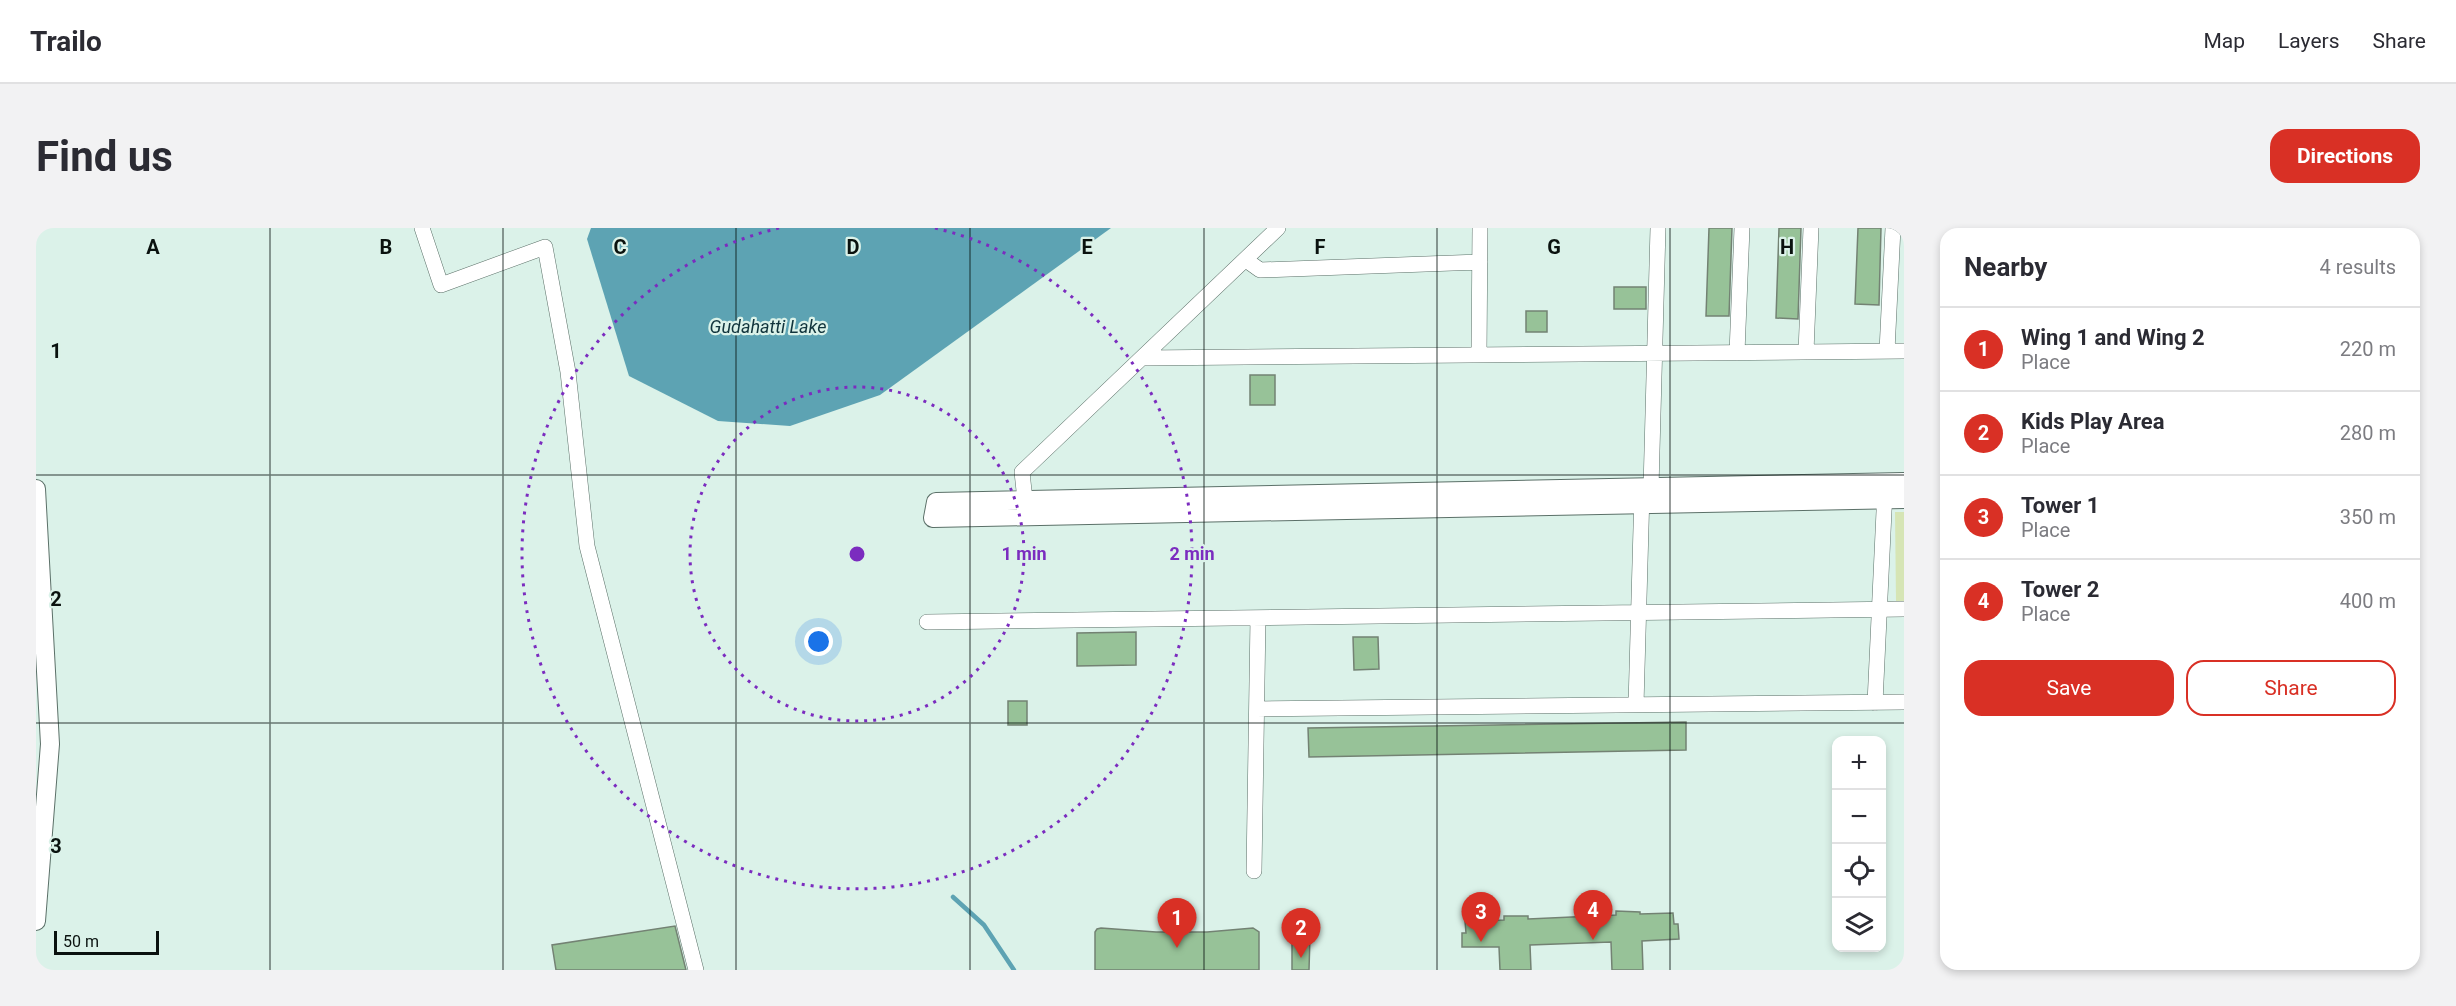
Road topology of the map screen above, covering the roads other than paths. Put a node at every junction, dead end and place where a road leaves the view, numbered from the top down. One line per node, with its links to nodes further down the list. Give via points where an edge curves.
1 (422, 228): 35 (street, via 441,285 545,247 568,372 587,546)
2 (1278, 228): 8 (street)
3 (1480, 228): 9 (street)
4 (1658, 228): 14 (street)
5 (1742, 228): 12 (street)
6 (1811, 228): 13 (street)
7 (1893, 228): 10 (street)
8 (1246, 260): 9 (street, via 1260,270); 16 (street)
9 (1480, 262): 15 (street)
10 (1887, 351): 11 (street); 13 (street)
11 (1904, 351)
12 (1737, 352): 13 (street); 14 (street)
13 (1806, 352)
14 (1655, 353): 15 (street); 20 (street)
15 (1479, 355): 16 (street)
16 (1143, 358): 22 (street, via 1022,472)
17 (1904, 483): 19 (street)
18 (36, 489): 23 (street)
19 (1885, 491): 20 (street); 21 (street); 25 (street)
20 (1645, 493): 22 (street); 22 (street, via 933,518 936,502); 26 (street)
21 (1904, 499)
22 (1025, 500)
23 (39, 602): 34 (street, via 50,744)
24 (1904, 609): 25 (street)
25 (1880, 610): 26 (street); 30 (street)
26 (1639, 613): 27 (street); 31 (street)
27 (1258, 618): 28 (street); 32 (street)
28 (927, 622)
29 (1904, 702): 30 (street)
30 (1875, 703): 31 (street)
31 (1636, 705): 32 (street)
32 (1257, 709): 33 (street)
33 (1254, 871)
34 (36, 921)
35 (696, 970)

